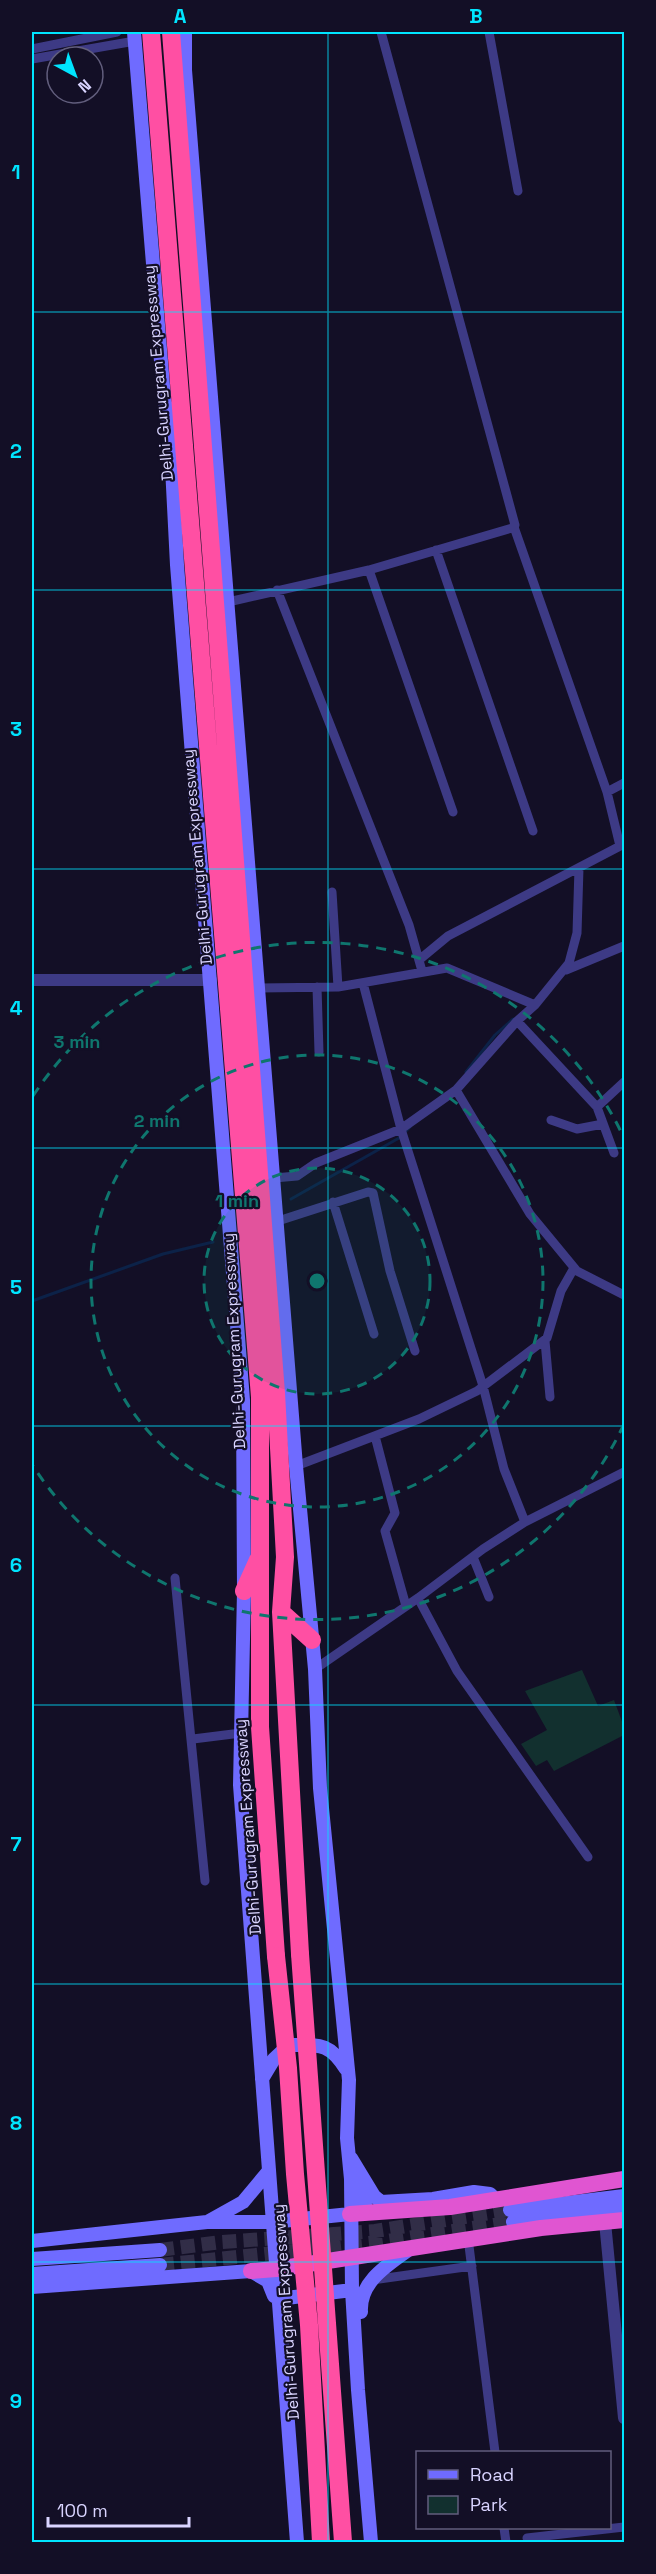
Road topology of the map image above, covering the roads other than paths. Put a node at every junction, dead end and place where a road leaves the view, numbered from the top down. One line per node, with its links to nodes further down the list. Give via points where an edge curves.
1 (117, 32): 7 (street)
2 (171, 32): 41 (highway)
3 (185, 32): 14 (main road)
4 (381, 32): 10 (street)
5 (489, 32): 9 (street)
6 (140, 35): 8 (street); 27 (main road, via 164,398 170,428 177,565); 57 (highway, Delhi-Gurugram Expressway, via 260,1397)
7 (32, 49)
8 (32, 59)
9 (518, 191)
10 (514, 527): 11 (street); 16 (street)
11 (436, 550): 12 (street); 18 (street)
12 (369, 570): 13 (street); 17 (street)
13 (277, 590): 14 (street); 23 (street, via 410,925)
14 (228, 602): 31 (main road)
15 (624, 783): 16 (street)
16 (607, 792): 19 (street)
17 (453, 812)
18 (533, 831)
19 (622, 845): 20 (street)
20 (579, 868): 23 (street, via 448,936); 24 (street, via 577,933 573,956)
21 (332, 892): 30 (street)
22 (624, 946): 24 (street)
23 (419, 960): 25 (street)
24 (565, 970): 32 (street)
25 (422, 971): 28 (street); 32 (street, via 453,969)
26 (32, 980): 27 (street)
27 (211, 980): 56 (main road, via 243,1400)
28 (363, 983): 30 (street); 40 (street)
29 (317, 987): 30 (street); 31 (street); 34 (street)
30 (338, 987)
31 (259, 988): 41 (main road)
32 (535, 1005): 33 (street)
33 (517, 1021): 36 (street); 37 (street)
34 (319, 1052)
35 (624, 1082): 37 (street)
36 (456, 1090): 40 (street); 46 (street, via 530,1214)
37 (597, 1107): 39 (street)
38 (551, 1120): 39 (street, via 577,1129)
39 (603, 1124): 42 (street)
40 (401, 1129): 43 (street, via 314,1164 297,1176); 51 (street)
41 (265, 1153): 43 (main road); 66 (highway, via 285,1557)
42 (614, 1153)
43 (274, 1178): 45 (main road)
44 (333, 1202): 45 (street); 48 (street); 50 (street, via 368,1192 375,1195 390,1271)
45 (278, 1221): 54 (main road)
46 (574, 1268): 47 (street); 49 (street, via 561,1291)
47 (624, 1295)
48 (374, 1334)
49 (545, 1341): 51 (street); 52 (street)
50 (415, 1351)
51 (483, 1386): 53 (street, via 461,1400); 58 (street, via 504,1469)
52 (550, 1397)
53 (375, 1436): 54 (street); 65 (street, via 395,1513 385,1531)
54 (296, 1466): 67 (main road)
55 (624, 1472): 58 (street)
56 (244, 1491): 57 (highway); 62 (main road)
57 (260, 1513): 59 (highway, Delhi-Gurugram Expressway)
58 (525, 1522): 60 (street)
59 (261, 1554): 62 (highway); 109 (highway, Delhi-Gurugram Expressway, bridge, via 260,1728 309,2325)
60 (473, 1557): 63 (street); 64 (street)
61 (175, 1578): 70 (street)
62 (244, 1591): 69 (main road)
63 (489, 1597)
64 (418, 1598): 65 (street); 71 (street, via 457,1671)
65 (406, 1606): 68 (street)
66 (281, 1612): 67 (highway); 110 (highway, bridge, via 300,1954)
67 (312, 1640): 68 (main road)
68 (315, 1669): 73 (main road, via 320,1788)
69 (241, 1733): 70 (street); 74 (main road, via 240,1785)
70 (193, 1739): 72 (street)
71 (588, 1857)
72 (205, 1881)
73 (347, 2071): 74 (main road, via 332,2050 289,2045 274,2059); 75 (main road)
74 (262, 2079): 76 (main road)
75 (348, 2153): 77 (main road); 80 (main road, via 381,2202 474,2192)
76 (268, 2172): 85 (main road, via 243,2202); 86 (main road)
77 (351, 2179): 82 (main road); 83 (main road)
78 (624, 2179): 80 (highway)
79 (624, 2196): 81 (main road, via 512,2216)
80 (496, 2199): 82 (highway, via 431,2209)
81 (624, 2210)
82 (369, 2212): 83 (highway)
83 (350, 2214): 86 (main road); 92 (main road)
84 (624, 2220): 87 (highway)
85 (207, 2222): 86 (main road); 89 (main road)
86 (272, 2222): 96 (main road)
87 (605, 2222): 88 (highway); 104 (street)
88 (468, 2238): 90 (highway); 95 (street)
89 (32, 2241)
90 (413, 2247): 92 (highway); 99 (main road)
91 (160, 2250): 93 (main road)
92 (351, 2258): 96 (highway); 101 (main road)
93 (32, 2259)
94 (159, 2265): 98 (main road)
95 (472, 2266): 99 (street); 105 (street)
96 (276, 2270): 97 (highway); 102 (main road)
97 (251, 2271): 100 (main road); 102 (main road, via 268,2281)
98 (32, 2274)
99 (372, 2280): 103 (main road, via 361,2303 364,2353)
100 (32, 2287)
101 (352, 2290): 102 (main road); 103 (main road)
102 (278, 2304): 108 (main road)
103 (357, 2372): 111 (main road)
104 (624, 2418)
105 (495, 2451)
106 (606, 2529): 107 (street)
107 (527, 2538)
108 (297, 2542)
109 (321, 2542)
110 (343, 2542)
111 (371, 2542)

